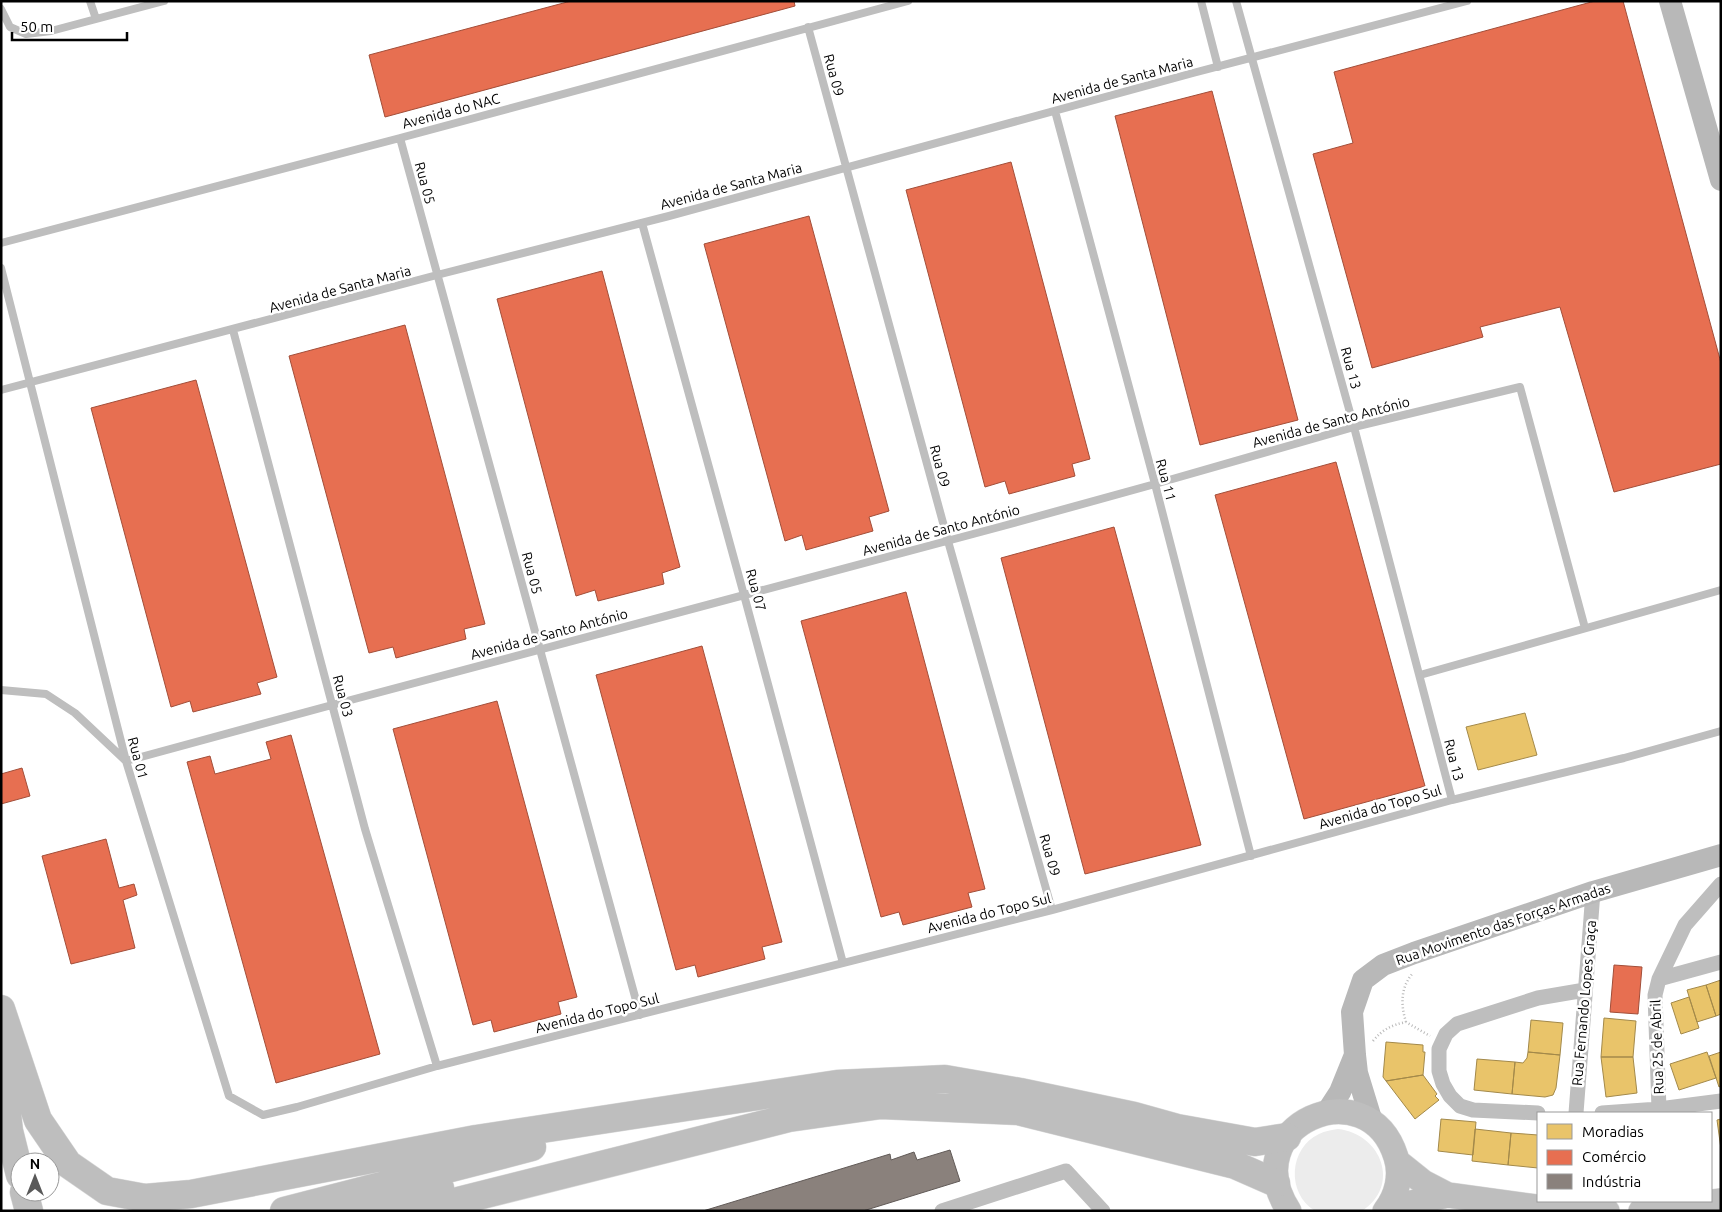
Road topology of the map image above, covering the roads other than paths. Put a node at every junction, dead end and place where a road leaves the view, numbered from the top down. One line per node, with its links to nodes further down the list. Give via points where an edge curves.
1 (90, 1): 9 (lane)
2 (164, 1): 9 (lane)
3 (908, 1): 10 (lane, Avenida do NAC)
4 (1201, 1): 12 (lane)
5 (1236, 1): 11 (lane, Rua 13)
6 (1467, 1): 11 (lane, Avenida de Santa Maria)
7 (1670, 1): 16 (street)
8 (1, 8): 9 (lane, via 10,27 26,34 52,31)
9 (96, 19)
10 (808, 27): 14 (lane, Avenida do NAC); 15 (lane, Rua 09)
11 (1252, 58): 12 (lane, Avenida de Santa Maria); 24 (lane, Rua 13)
12 (1218, 67): 13 (lane, Avenida de Santa Maria)
13 (1055, 111): 15 (lane, Avenida de Santa Maria); 25 (lane, Rua 11)
14 (400, 138): 18 (lane, Avenida do NAC); 20 (lane, Rua 05)
15 (845, 167): 17 (lane, Avenida de Santa Maria); 26 (lane, Rua 09)
16 (1721, 180)
17 (642, 223): 20 (lane, Avenida de Santa Maria); 28 (lane, Rua 07)
18 (1, 244)
19 (1, 268): 22 (lane, Rua 01)
20 (438, 275): 21 (lane, Avenida de Santa Maria); 30 (lane, Rua 05)
21 (232, 330): 22 (lane, Avenida de Santa Maria); 33 (lane, Rua 03)
22 (30, 383): 23 (lane, Avenida de Santa Maria); 35 (lane, Rua 01)
23 (1, 390)
24 (1354, 427): 25 (lane, Avenida de Santo António); 29 (lane, Avenida de Santo António, via 1520,387); 31 (lane, Rua 13)
25 (1154, 484): 26 (lane, Avenida de Santo António); 38 (lane, Rua 11)
26 (948, 541): 28 (lane, Avenida de Santo António); 41 (lane, Rua 09)
27 (1721, 590): 29 (lane)
28 (744, 595): 30 (lane, Avenida de Santo António); 43 (lane, Rua 07)
29 (1585, 628): 31 (lane)
30 (540, 649): 33 (lane, Avenida de Santo António); 47 (lane, Rua 05)
31 (1420, 675): 36 (lane, Rua 13)
32 (1, 690): 35 (lane, via 46,694 76,713)
33 (332, 704): 35 (lane, Avenida de Santo António); 50 (lane, Rua 03, via 365,829)
34 (1721, 731): 36 (lane, Avenida do Topo Sul)
35 (126, 762): 59 (lane, Rua 01, via 228,1096)
36 (1452, 800): 38 (lane, Avenida do Topo Sul)
37 (1721, 855): 40 (street, Rua Movimento das Forças Armadas)
38 (1251, 856): 41 (lane, Avenida do Topo Sul)
39 (1721, 884): 44 (street, Rua 25 de Abril, via 1685,925)
40 (1593, 892): 45 (street, Rua Fernando Lopes Graça); 48 (street, Rua Movimento das Forças Armadas, via 1383,965 1363,980 1352,1012)
41 (1052, 910): 43 (lane, Avenida do Topo Sul)
42 (1721, 962): 44 (street)
43 (843, 963): 47 (lane, Avenida do Topo Sul)
44 (1659, 979): 54 (street, Rua 25 de Abril, via 1655,995)
45 (1585, 990): 56 (street, Rua Fernando Lopes Graça); 58 (street, via 1538,998 1457,1024 1446,1034 1439,1049 1439,1071 1454,1102 1473,1110)
46 (1, 1009): 53 (highway, via 38,1120 68,1164 107,1190 145,1198 191,1194 476,1139)
47 (640, 1015): 50 (lane, Avenida do Topo Sul)
48 (1354, 1055): 55 (street, Rua Movimento das Forças Armadas, via 1340,1092); 60 (street, Rua Movimento das Forças Armadas)
49 (1, 1060): 62 (highway)
50 (437, 1066): 59 (lane, Avenida do Topo Sul)
51 (1020, 1092): 53 (highway, via 945,1079 837,1084); 61 (highway, via 1177,1128 1255,1142); 69 (highway, via 933,1089 833,1092 745,1109)
52 (1721, 1101): 54 (street)
53 (711, 1104): 68 (highway, via 436,1170)
54 (1659, 1109): 57 (street)
55 (1327, 1112): 60 (main road, via 1358,1115); 61 (main road, via 1311,1117)
56 (1576, 1112)
57 (1616, 1112)
58 (1537, 1113)
59 (263, 1115)
60 (1372, 1122): 63 (main road, via 1384,1133)
61 (1287, 1137): 65 (main road, via 1279,1151 1276,1167)
62 (14, 1152)
63 (1398, 1162): 64 (main road, via 1422,1182); 67 (main road, via 1397,1186)
64 (1448, 1195): 67 (main road); 73 (main road, via 1536,1207)
65 (1280, 1201): 70 (highway, via 1235,1165 1018,1111 881,1105 788,1118)
66 (1721, 1201): 74 (main road)
67 (1387, 1209)
68 (284, 1211)
69 (354, 1211)
70 (418, 1211)
71 (942, 1211): 72 (street, via 1066,1171)
72 (1103, 1211)
73 (1607, 1211)
74 (1641, 1211)

